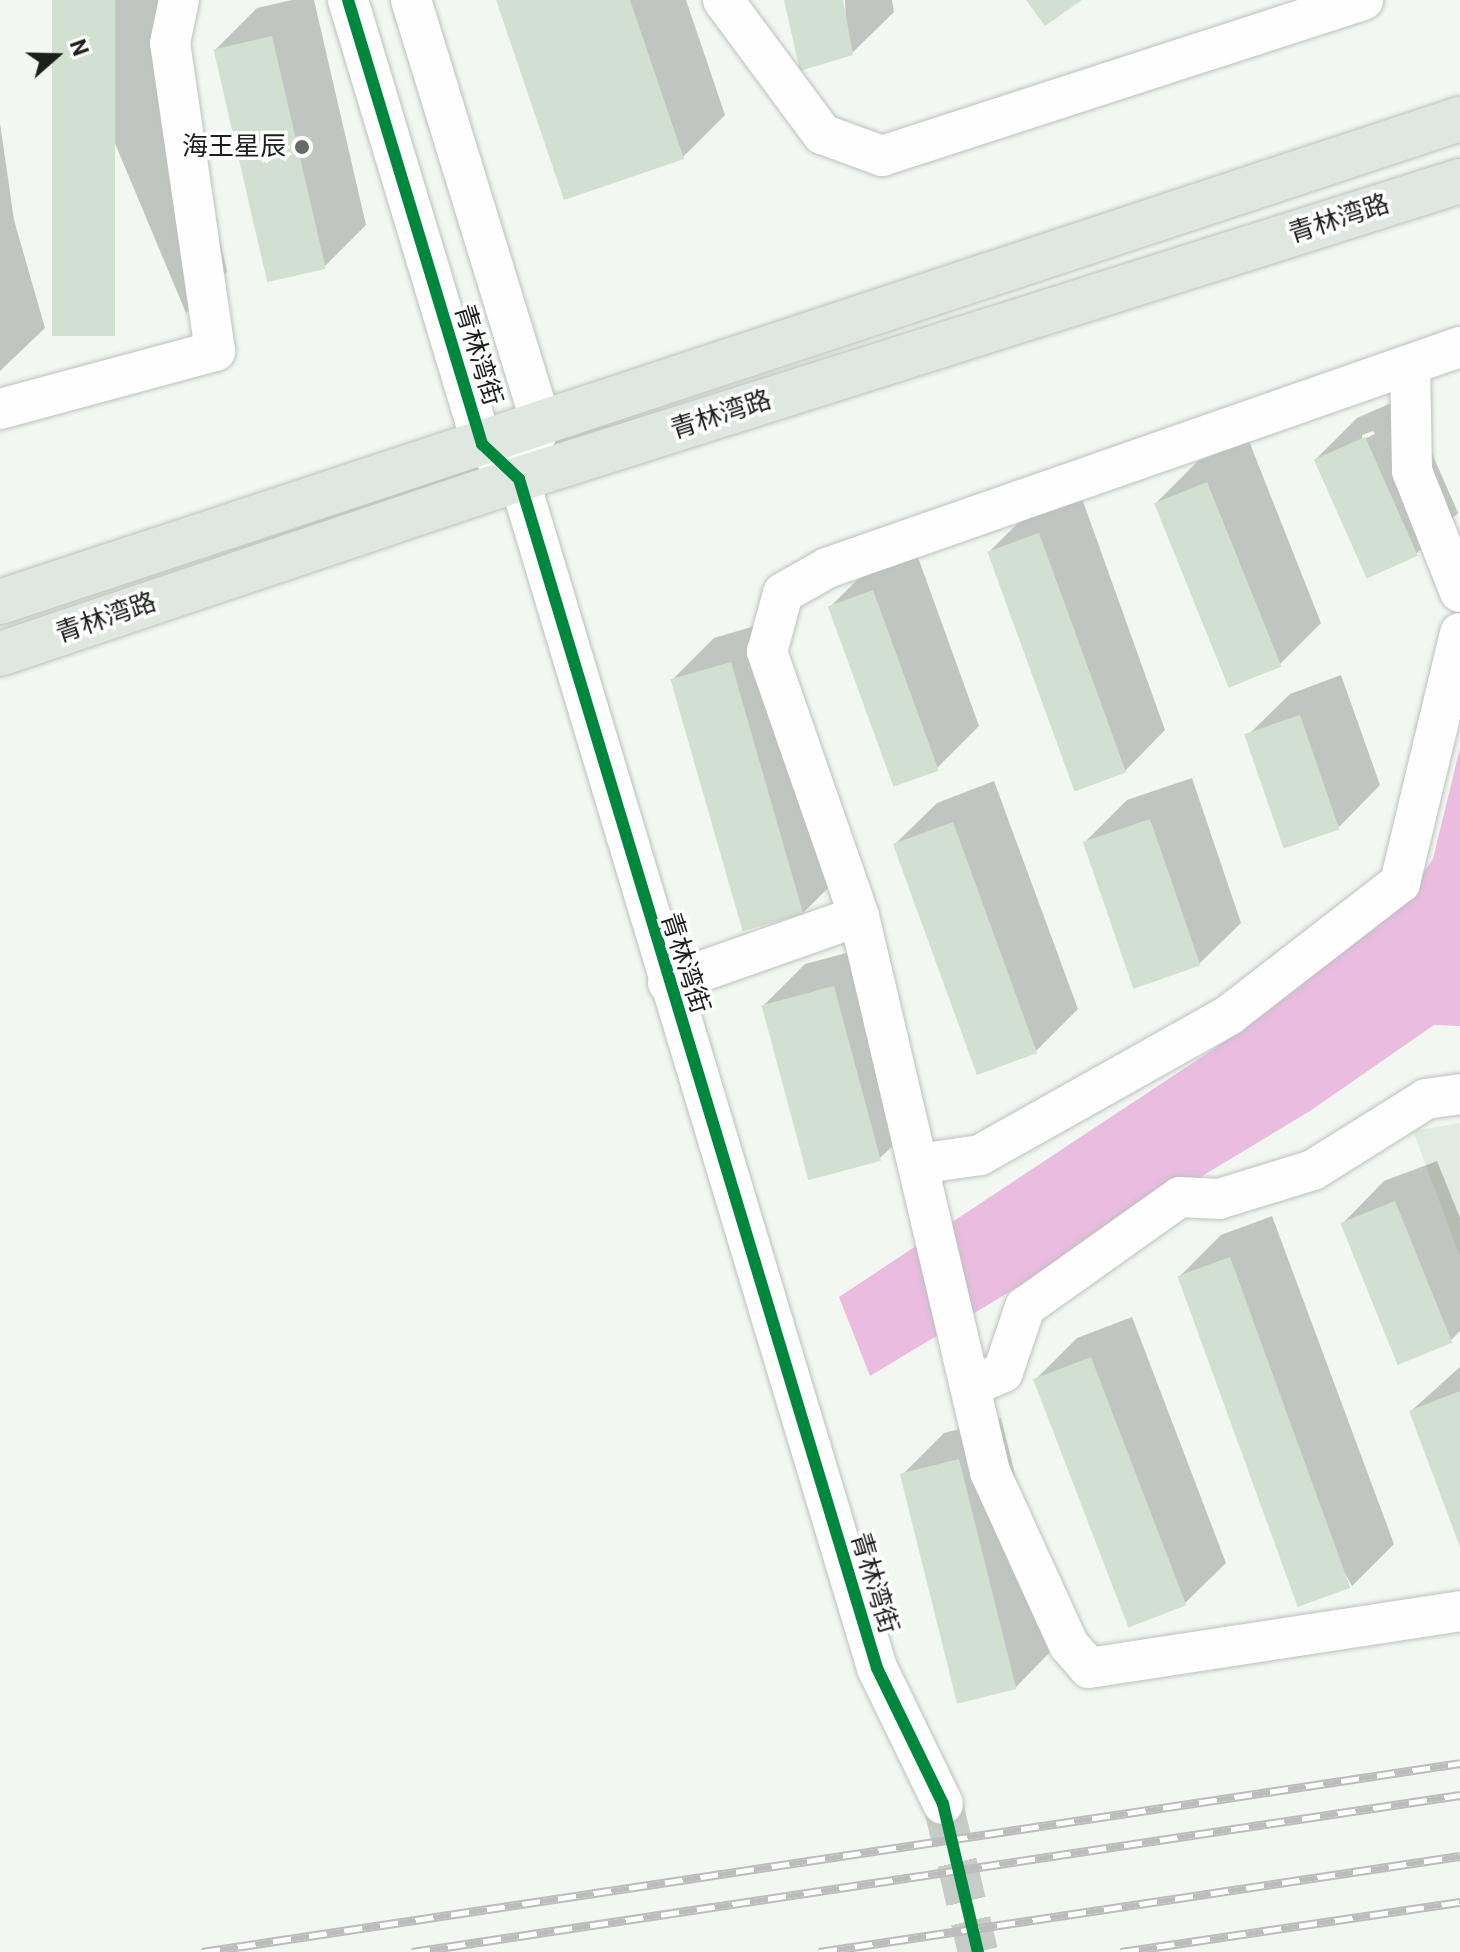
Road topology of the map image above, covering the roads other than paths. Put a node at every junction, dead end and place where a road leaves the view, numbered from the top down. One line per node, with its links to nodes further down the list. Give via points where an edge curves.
1 (179, 0): 10 (street, via 170,43 215,351)
2 (348, 0): 12 (street, 青林湾街)
3 (411, 0): 11 (street, 青林湾街)
4 (723, 0): 5 (street, via 822,134 882,156)
5 (1363, 0)
6 (1445, 123): 11 (main road, 青林湾路)
7 (1453, 183): 13 (main road, 青林湾路)
8 (1460, 347): 9 (street)
9 (1410, 365): 14 (street, via 1412,471); 19 (street, via 827,568 783,593 767,652)
10 (0, 409)
11 (541, 423): 12 (main road, 青林湾路); 13 (street)
12 (482, 444): 13 (street, 青林湾街); 15 (main road, 青林湾路)
13 (519, 479): 17 (main road, 青林湾路); 20 (street, 青林湾街)
14 (1460, 592)
15 (0, 602)
16 (1460, 633): 18 (street)
17 (0, 654)
18 (1456, 674): 22 (street, via 1400,883 1229,1015 980,1155)
19 (859, 916): 20 (street); 22 (street)
20 (668, 983): 25 (street, 青林湾街, via 877,1668)
21 (1460, 1094): 23 (street, via 1426,1099 1313,1170 1219,1199 1180,1197 1025,1307 1003,1372)
22 (919, 1164): 23 (street)
23 (968, 1368): 24 (street, via 990,1472 1069,1645 1089,1668)
24 (1460, 1611)
25 (943, 1804)

